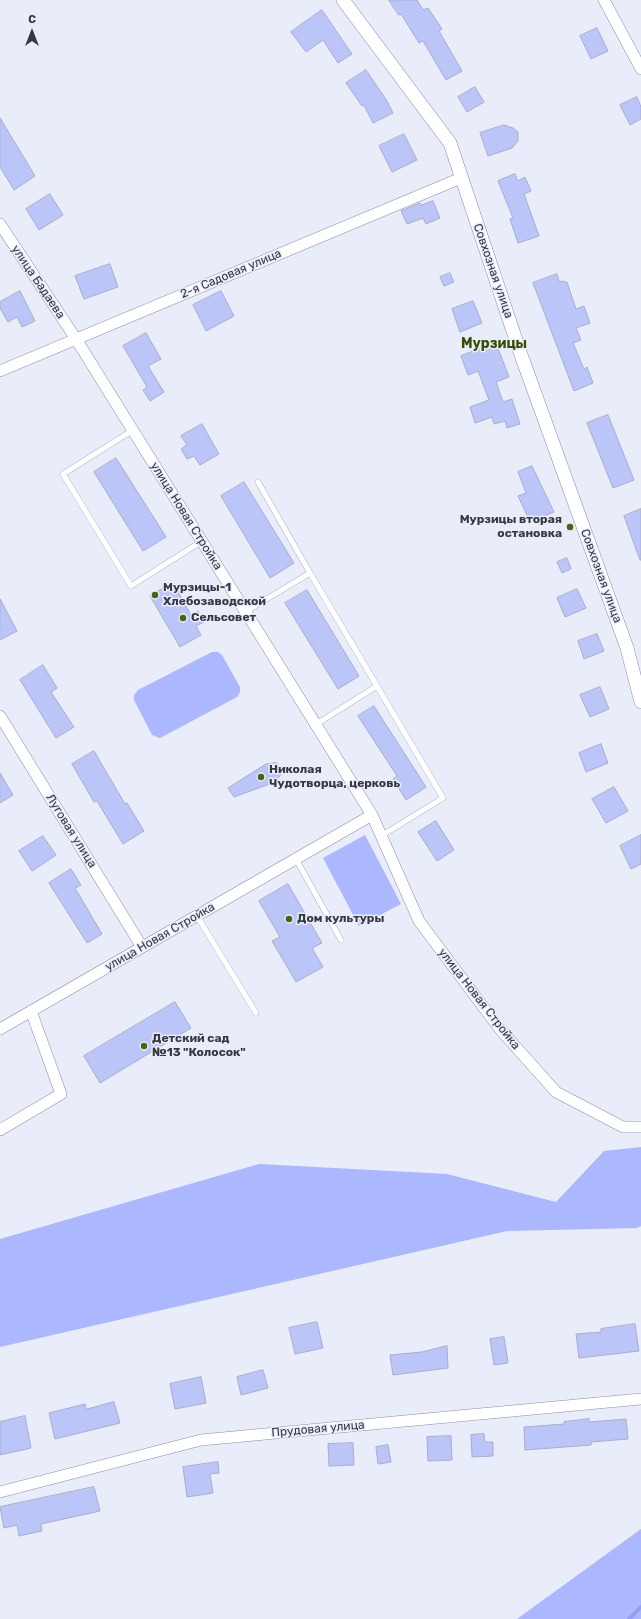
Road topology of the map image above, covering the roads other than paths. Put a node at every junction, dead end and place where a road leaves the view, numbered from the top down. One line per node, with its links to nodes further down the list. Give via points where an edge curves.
1 (343, 0): 4 (street, Совхозная улица, via 450,143)
2 (604, 0): 3 (street)
3 (641, 69)
4 (461, 178): 6 (street, 2-я Садовая улица); 13 (street, Совхозная улица, via 520,352)
5 (0, 224): 6 (street, улица Бадаева)
6 (76, 339): 7 (street, 2-я Садовая улица); 8 (street, улица Новая Стройка)
7 (0, 371)
8 (133, 430): 10 (street, улица Новая Стройка); 10 (lane, via 63,474 131,586)
9 (258, 482): 11 (lane)
10 (202, 541): 12 (street, улица Новая Стройка)
11 (310, 573): 12 (lane); 14 (lane)
12 (245, 612): 17 (street, улица Новая Стройка)
13 (637, 670): 15 (street, Совхозная улица)
14 (377, 686): 17 (lane); 19 (lane, via 443,798)
15 (641, 702)
16 (0, 716): 23 (street, Луговая улица)
17 (315, 724): 18 (street, улица Новая Стройка)
18 (372, 815): 19 (street, улица Новая Стройка); 20 (street, улица Новая Стройка)
19 (381, 836): 27 (street, улица Новая Стройка, via 419,921 499,1028 556,1092 623,1127)
20 (296, 859): 21 (street, улица Новая Стройка); 22 (lane)
21 (197, 916): 23 (street, улица Новая Стройка); 25 (lane)
22 (341, 940)
23 (142, 947): 24 (street, улица Новая Стройка)
24 (31, 1011): 26 (street, улица Новая Стройка); 28 (street, via 62,1094)
25 (256, 1013)
26 (0, 1029)
27 (641, 1127)
28 (0, 1130)
29 (641, 1399): 30 (street, Прудовая улица, via 201,1440)
30 (0, 1492)

